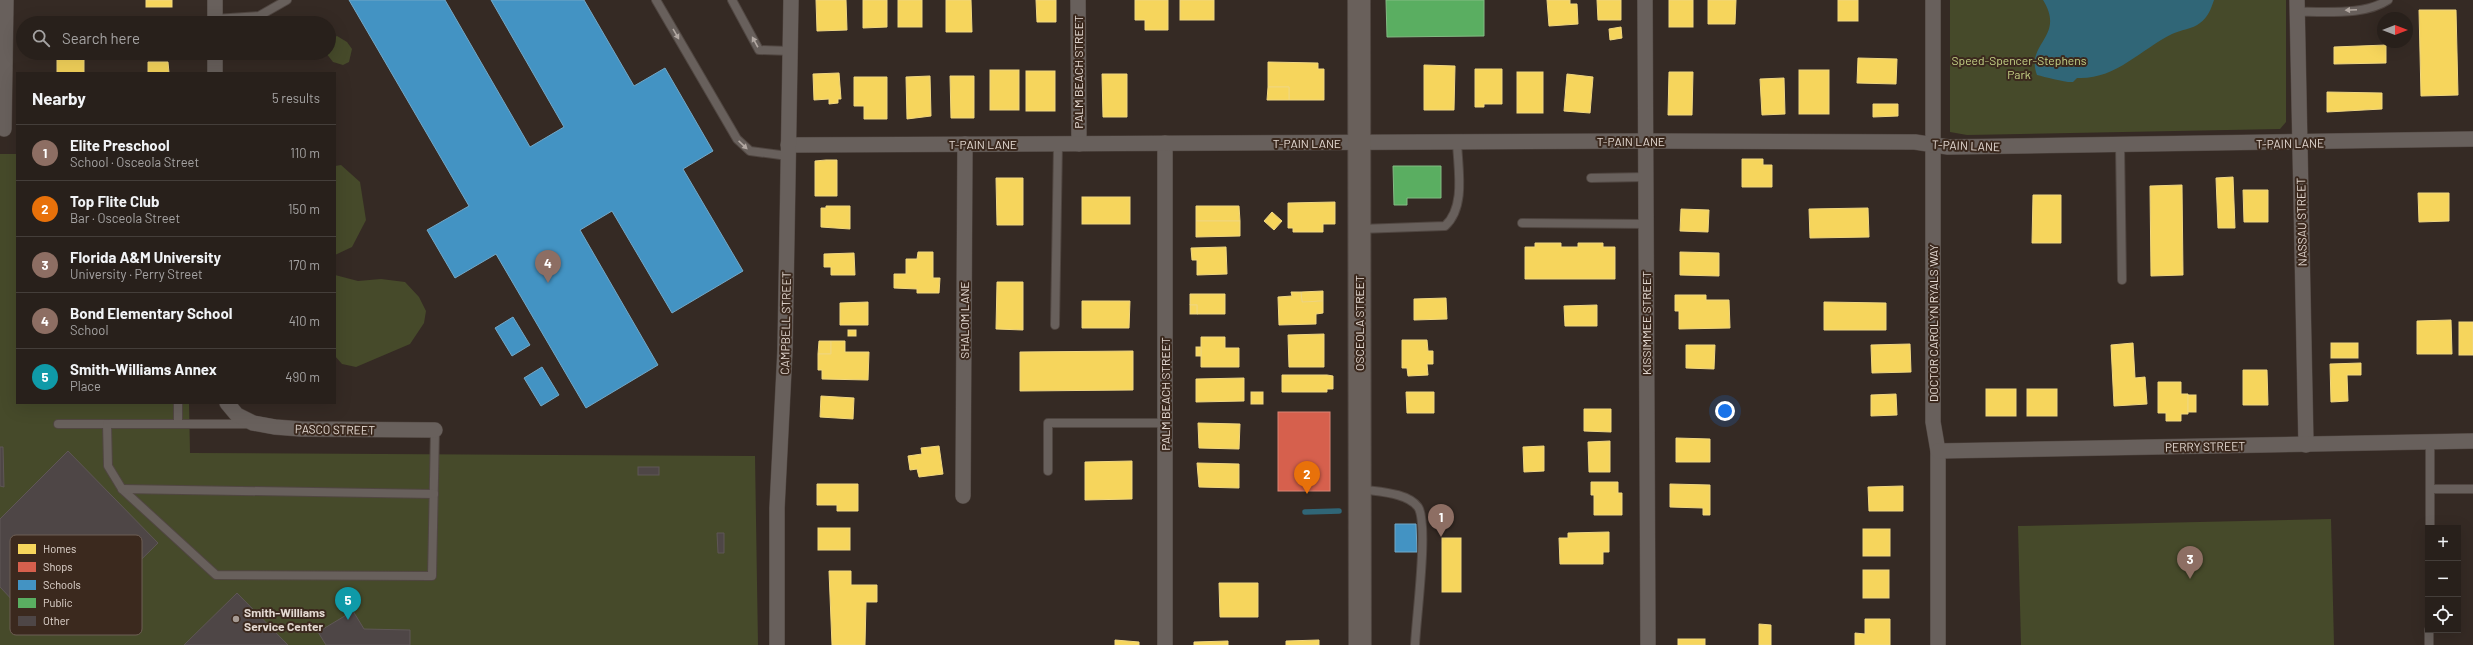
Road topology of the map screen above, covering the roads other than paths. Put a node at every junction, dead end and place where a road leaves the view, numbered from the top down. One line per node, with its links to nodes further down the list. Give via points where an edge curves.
1 (6, 0): 18 (street)
2 (215, 0): 13 (street)
3 (287, 0): 14 (lane)
4 (656, 0): 30 (lane, one-way to 30, via 737,139 750,151)
5 (732, 0): 15 (lane, one-way to 5, via 759,50)
6 (791, 0): 15 (street, CAMPBELL STREET)
7 (1078, 0): 27 (street, PALM BEACH STREET)
8 (1359, 0): 24 (street, OSCEOLA STREET)
9 (1645, 0): 20 (street, KISSIMMEE STREET)
10 (1933, 0): 28 (street, DOCTOR CAROLYN RYALS WAY)
11 (2388, 0): 12 (lane, one-way to 12, via 2380,6 2366,9)
12 (2297, 6): 22 (street, NASSAU STREET)
13 (215, 16)
14 (259, 16)
15 (790, 51): 30 (street, CAMPBELL STREET)
16 (215, 60): 17 (street)
17 (215, 72)
18 (7, 129)
19 (2473, 140): 22 (street, T-PAIN LANE)
20 (1645, 141): 21 (street, T-PAIN LANE); 28 (street, T-PAIN LANE, via 1915,142); 31 (street, KISSIMMEE STREET)
21 (1457, 142): 24 (street, T-PAIN LANE); 35 (lane, via 1458,204 1452,219 1445,226)
22 (2299, 142): 29 (street, T-PAIN LANE); 48 (street, NASSAU STREET)
23 (1165, 143): 24 (street, T-PAIN LANE); 27 (street, T-PAIN LANE); 40 (street, PALM BEACH STREET)
24 (1359, 143): 35 (street, OSCEOLA STREET)
25 (966, 144): 26 (street, T-PAIN LANE); 30 (street, T-PAIN LANE); 56 (street, SHALOM LANE)
26 (1058, 144): 27 (street, T-PAIN LANE); 37 (lane)
27 (1079, 144)
28 (1932, 145): 29 (street, T-PAIN LANE); 49 (street, DOCTOR CAROLYN RYALS WAY, via 1934,422)
29 (2120, 146): 36 (lane)
30 (788, 150): 59 (street, CAMPBELL STREET, via 785,360 776,508)
31 (1646, 177): 32 (lane); 34 (street, KISSIMMEE STREET)
32 (1591, 178)
33 (1522, 223): 34 (lane)
34 (1646, 224): 63 (street, KISSIMMEE STREET)
35 (1359, 229): 52 (street, OSCEOLA STREET)
36 (2122, 280)
37 (1055, 325)
38 (178, 404): 43 (lane)
39 (228, 404): 44 (street, PASCO STREET, via 237,415)
40 (1165, 423): 50 (lane, via 1048,423); 60 (street, PALM BEACH STREET)
41 (58, 424): 42 (lane)
42 (108, 424): 43 (lane); 51 (lane, via 108,466)
43 (178, 424): 44 (lane)
44 (253, 424): 45 (street, PASCO STREET, via 301,429)
45 (435, 430): 55 (lane)
46 (2473, 441): 47 (street, PERRY STREET)
47 (2430, 442): 48 (street, PERRY STREET); 53 (lane)
48 (2306, 445): 49 (street, PERRY STREET)
49 (1938, 451): 64 (street, DOCTOR CAROLYN RYALS WAY)
50 (1048, 471)
51 (122, 489): 55 (lane); 55 (lane, via 216,575 432,576)
52 (1360, 489): 61 (street, OSCEOLA STREET); 62 (lane, via 1393,494 1411,501 1419,508 1423,537)
53 (2430, 489): 54 (lane); 57 (lane)
54 (2473, 489)
55 (434, 494)
56 (963, 496)
57 (2430, 525)
58 (2429, 633): 65 (lane)
59 (777, 645)
60 (1165, 645)
61 (1360, 645)
62 (1415, 645)
63 (1648, 645)
64 (1938, 645)
65 (2429, 645)

